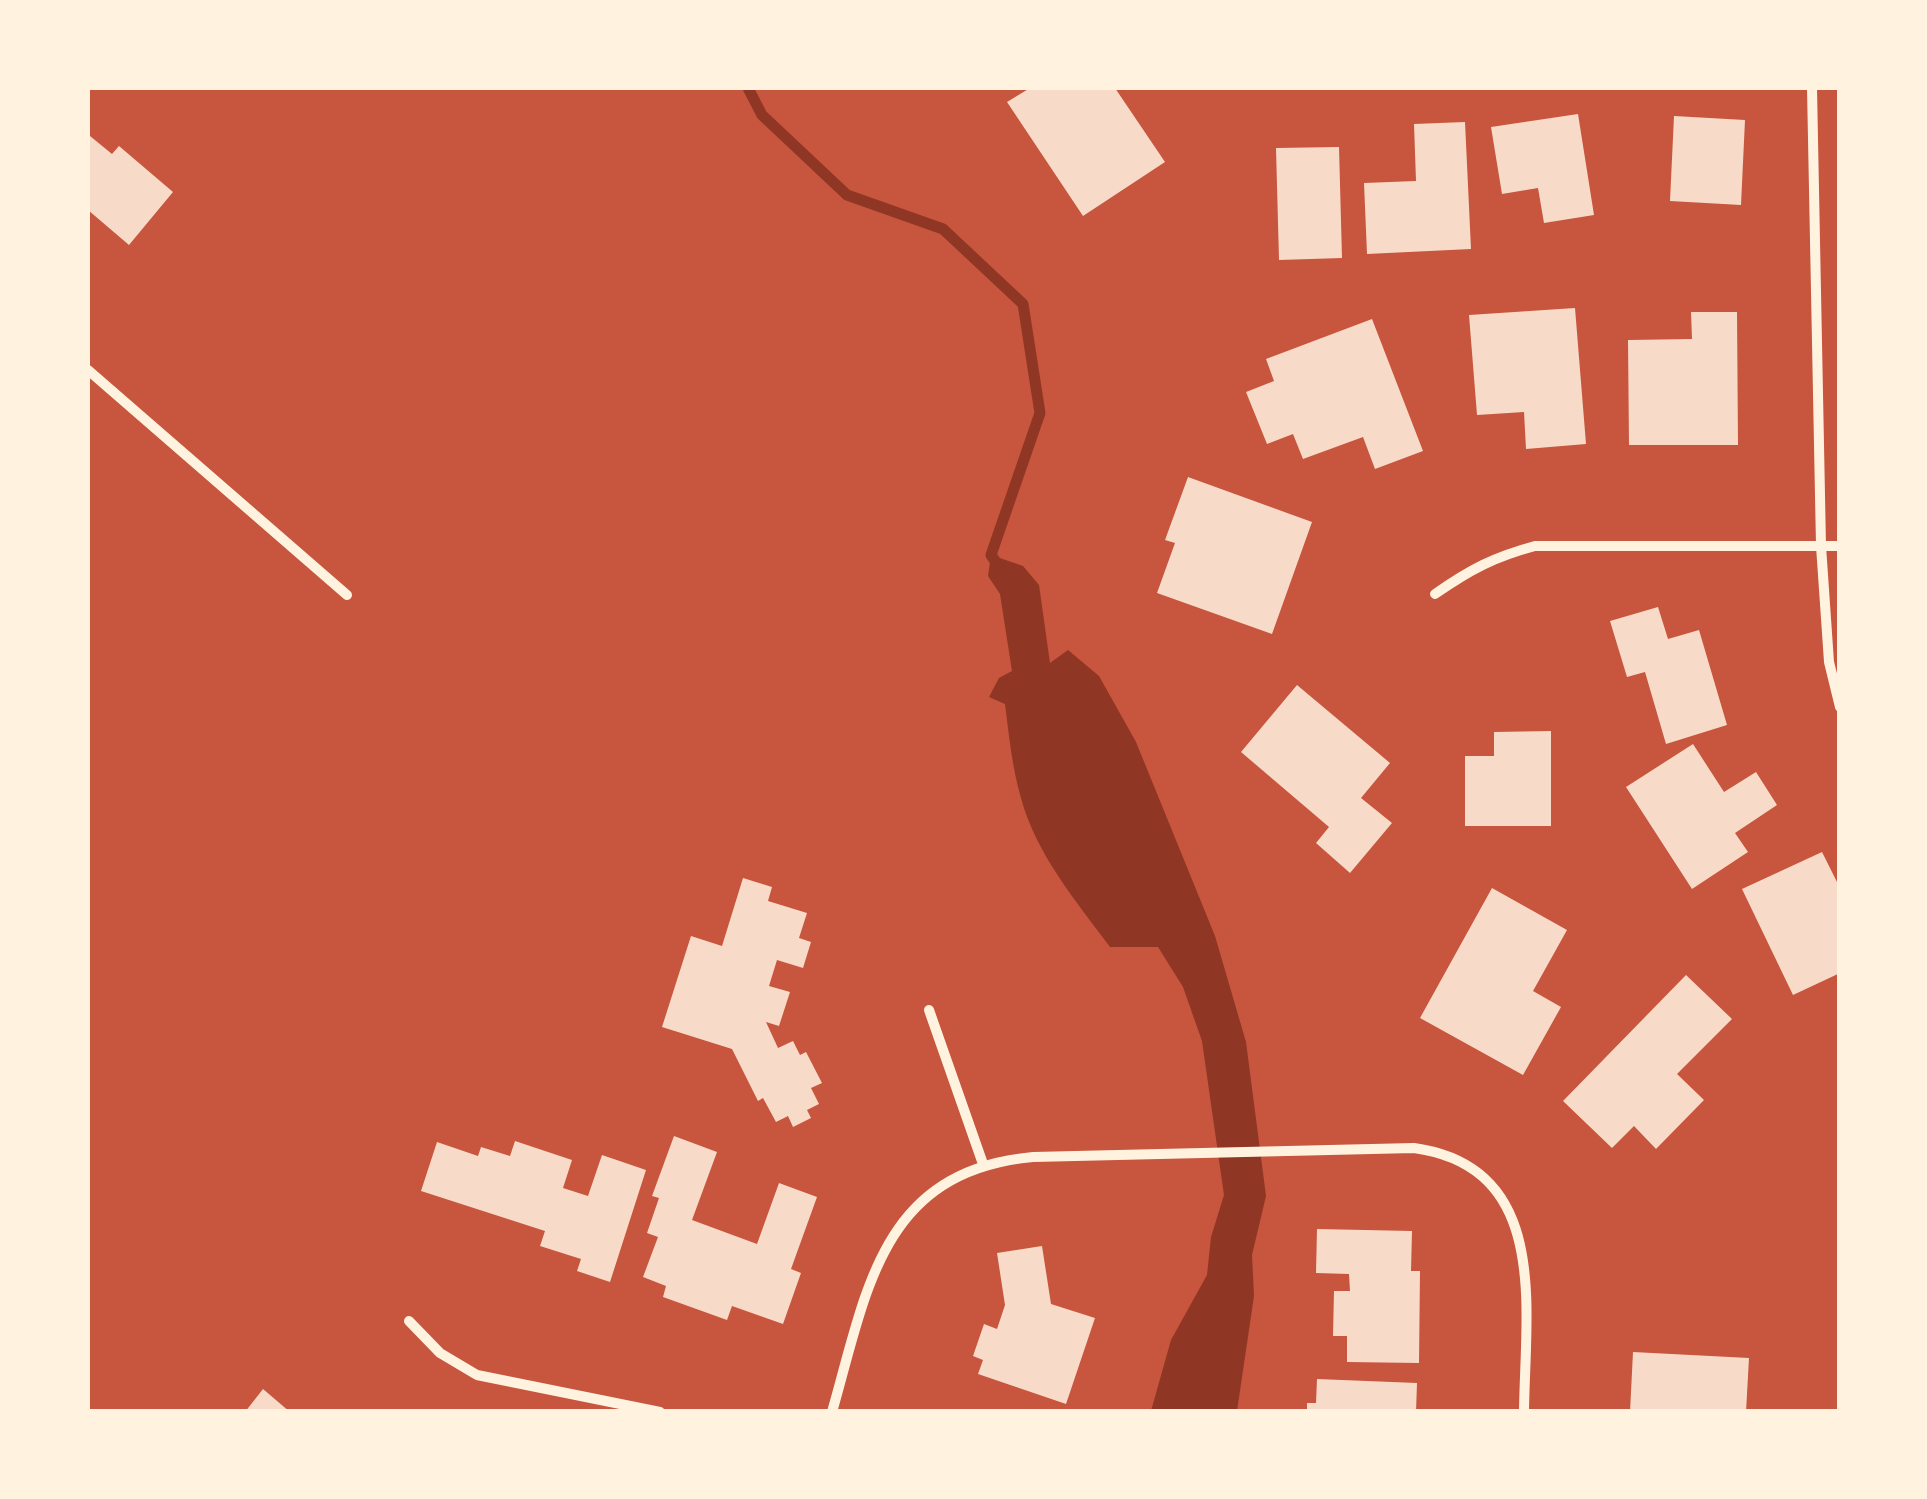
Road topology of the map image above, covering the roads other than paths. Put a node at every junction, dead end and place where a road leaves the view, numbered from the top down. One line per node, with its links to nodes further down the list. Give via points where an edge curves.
1 (1812, 88): 3 (street)
2 (88, 370): 6 (street)
3 (1822, 546): 4 (street); 5 (street, via 1536,546 1486,561); 7 (street, via 1829,662)
4 (1840, 546)
5 (1436, 594)
6 (347, 595)
7 (1840, 707)
8 (928, 1010): 9 (street)
9 (983, 1164): 12 (street, via 928,1196 888,1241); 13 (street, via 1180,1152 1414,1148 1449,1155 1476,1169 1515,1222 1525,1280)
10 (408, 1321): 11 (street, via 440,1353 477,1376)
11 (660, 1412)
12 (832, 1412)
13 (1524, 1412)

